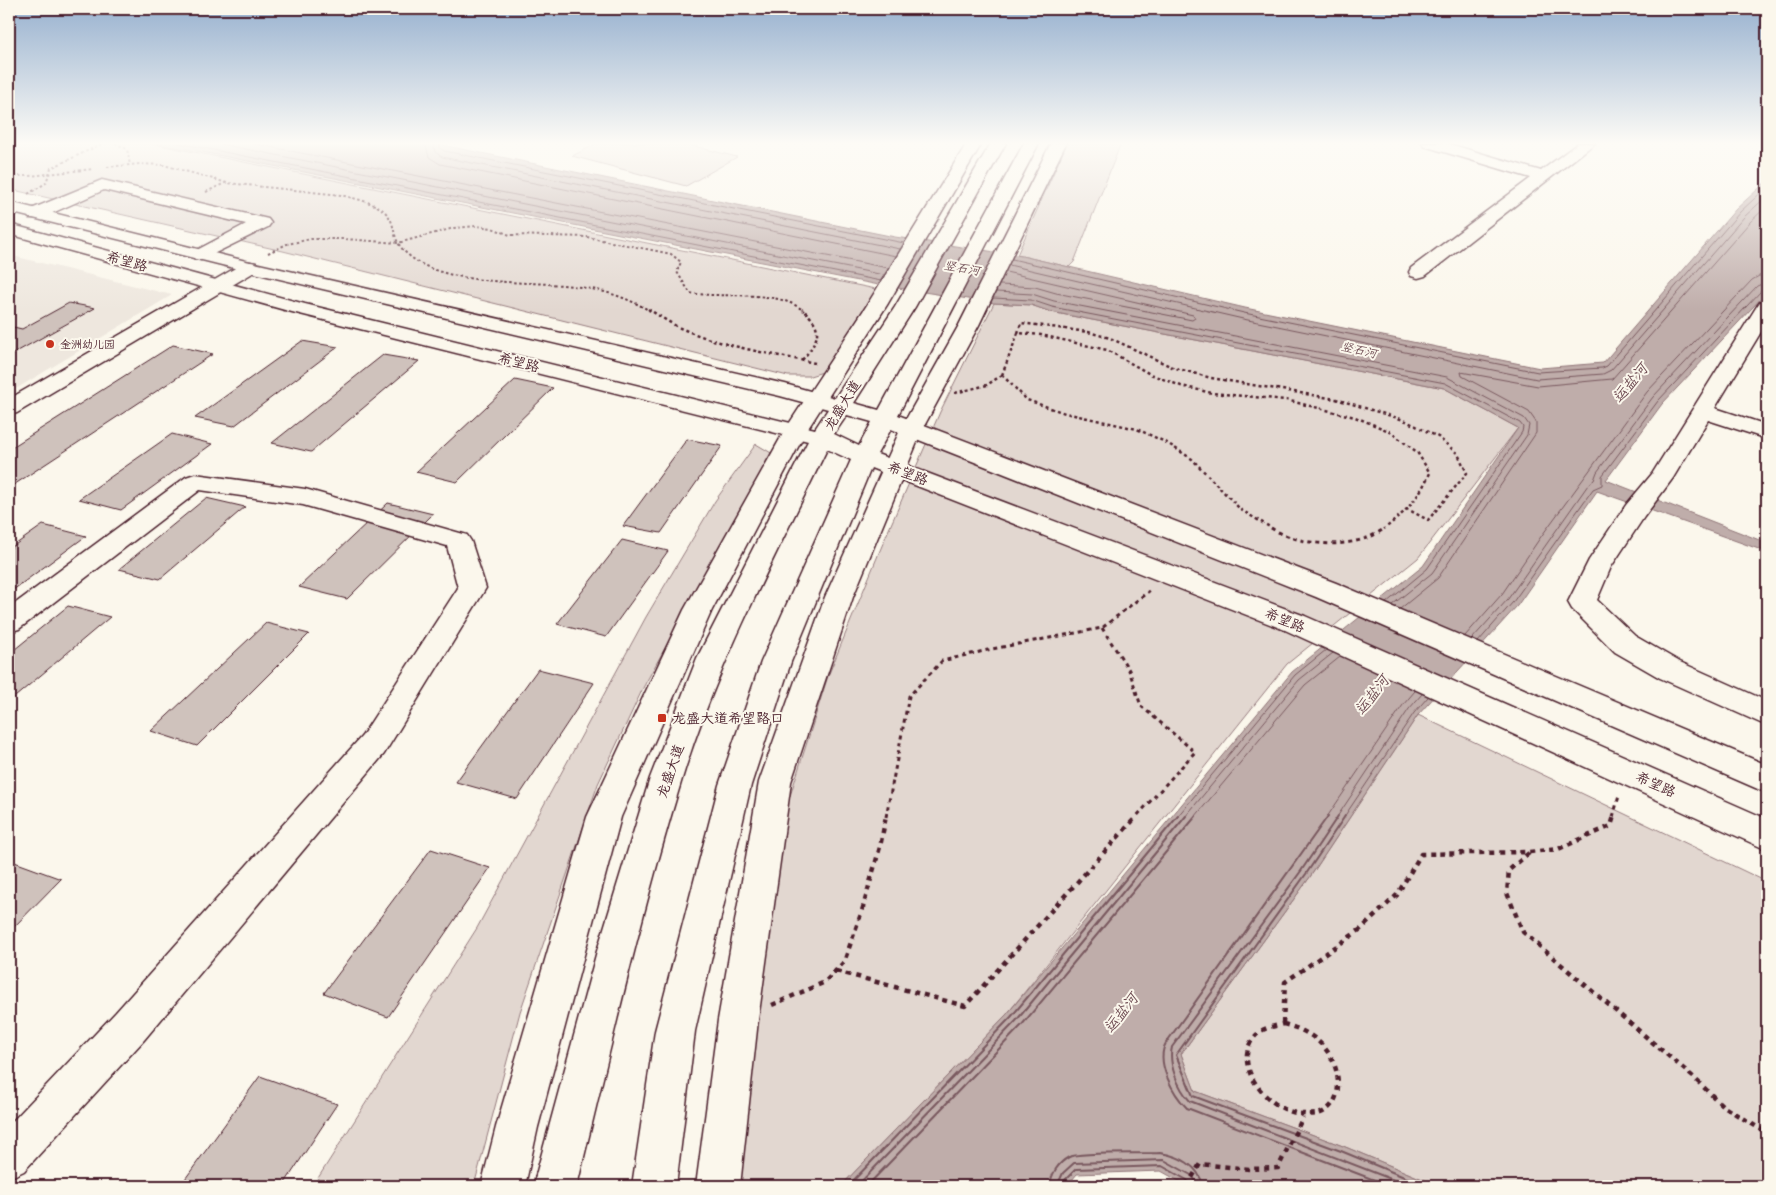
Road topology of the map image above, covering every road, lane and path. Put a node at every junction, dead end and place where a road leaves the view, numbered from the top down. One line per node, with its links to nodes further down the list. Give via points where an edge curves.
1 (71, 199): 10 (main road)
2 (157, 199): 13 (main road, via 262,223)
3 (350, 199): 12 (path, via 379,208 391,218)
4 (941, 199): 17 (main road, via 920,233)
5 (966, 199): 17 (main road, via 946,233)
6 (1002, 199): 19 (main road, via 982,237)
7 (1031, 199): 19 (main road, via 1006,249)
8 (1514, 199): 15 (main road)
9 (16, 201): 10 (main road, 希望路)
10 (35, 214): 13 (main road, 希望路)
11 (9, 229): 16 (main road, 希望路)
12 (398, 243): 14 (path, via 311,239 288,244); 21 (path, via 409,257 432,269 464,276 592,288 630,300 687,332); 21 (path, via 454,228 477,226 510,235 587,237 671,254 681,262 677,272 690,293 706,297 768,297 789,301 804,310 817,322 818,334 813,347)
13 (201, 255): 14 (main road, 希望路)
14 (247, 266): 16 (main road); 25 (main road, 希望路)
15 (1418, 272)
16 (218, 285): 26 (main road); 30 (main road, 希望路)
17 (891, 306): 22 (main road); 25 (main road, 龙盛大道)
18 (1767, 306): 27 (main road)
19 (956, 319): 24 (main road); 28 (main road)
20 (1018, 333): 23 (path); 33 (path, via 1107,350 1150,374 1181,386 1315,406 1389,431 1417,452 1430,473 1421,492); 33 (path, via 1021,323 1088,332 1110,338 1172,367 1211,378 1336,399 1404,420 1438,437 1458,454 1467,473 1428,520)
21 (802, 360): 22 (path)
22 (838, 368): 25 (main road)
23 (1002, 375): 24 (path, via 995,382 966,392); 33 (path, via 1027,400 1065,413 1136,429 1167,443 1192,459 1241,510 1277,532 1312,543 1342,543 1375,536)
24 (929, 397): 28 (main road)
25 (828, 403): 28 (main road, 希望路); 30 (main road, 龙盛大道)
26 (9, 408)
27 (1703, 411): 29 (main road); 37 (main road, via 1661,478 1598,566 1582,602 1624,644 1670,670)
28 (898, 423): 31 (main road); 32 (main road); 39 (main road, 希望路, via 1326,590)
29 (1767, 432)
30 (808, 434): 31 (main road, 希望路); 48 (main road, via 698,610 604,817); 49 (main road, 龙盛大道, via 712,658 666,778 616,951)
31 (864, 457): 32 (main road, 希望路); 50 (main road, via 776,662 735,785 675,1031)
32 (896, 468): 34 (main road, 希望路); 43 (main road, via 839,597 775,782)
33 (1407, 509)
34 (1169, 574): 36 (path); 38 (main road, 希望路, via 1295,623)
35 (9, 622): 47 (main road, via 195,482 305,497 458,541 472,588 373,745 130,1026)
36 (1102, 628): 42 (path, via 992,648 942,661 909,696 880,847 844,962); 42 (path, via 1129,670 1141,706 1196,752 965,1006)
37 (1767, 714)
38 (1626, 771): 40 (main road, 希望路); 41 (path, via 1611,826 1558,849)
39 (1767, 779)
40 (1767, 834)
41 (1529, 852): 44 (path, via 1421,854 1397,895 1361,929 1285,982); 46 (path, via 1509,870 1507,893 1523,932 1724,1107)
42 (836, 970): 43 (path, via 825,982)
43 (738, 1020): 51 (main road)
44 (1283, 1024): 45 (path, via 1269,1025 1257,1032 1247,1057 1250,1074 1270,1103); 45 (path, via 1299,1027 1314,1036 1327,1049 1340,1080 1337,1096 1330,1108 1318,1115)
45 (1303, 1117): 52 (path, via 1278,1168 1200,1164)
46 (1767, 1133)
47 (9, 1156)
48 (503, 1186)
49 (555, 1186)
50 (654, 1186)
51 (718, 1186)
52 (1187, 1186)

